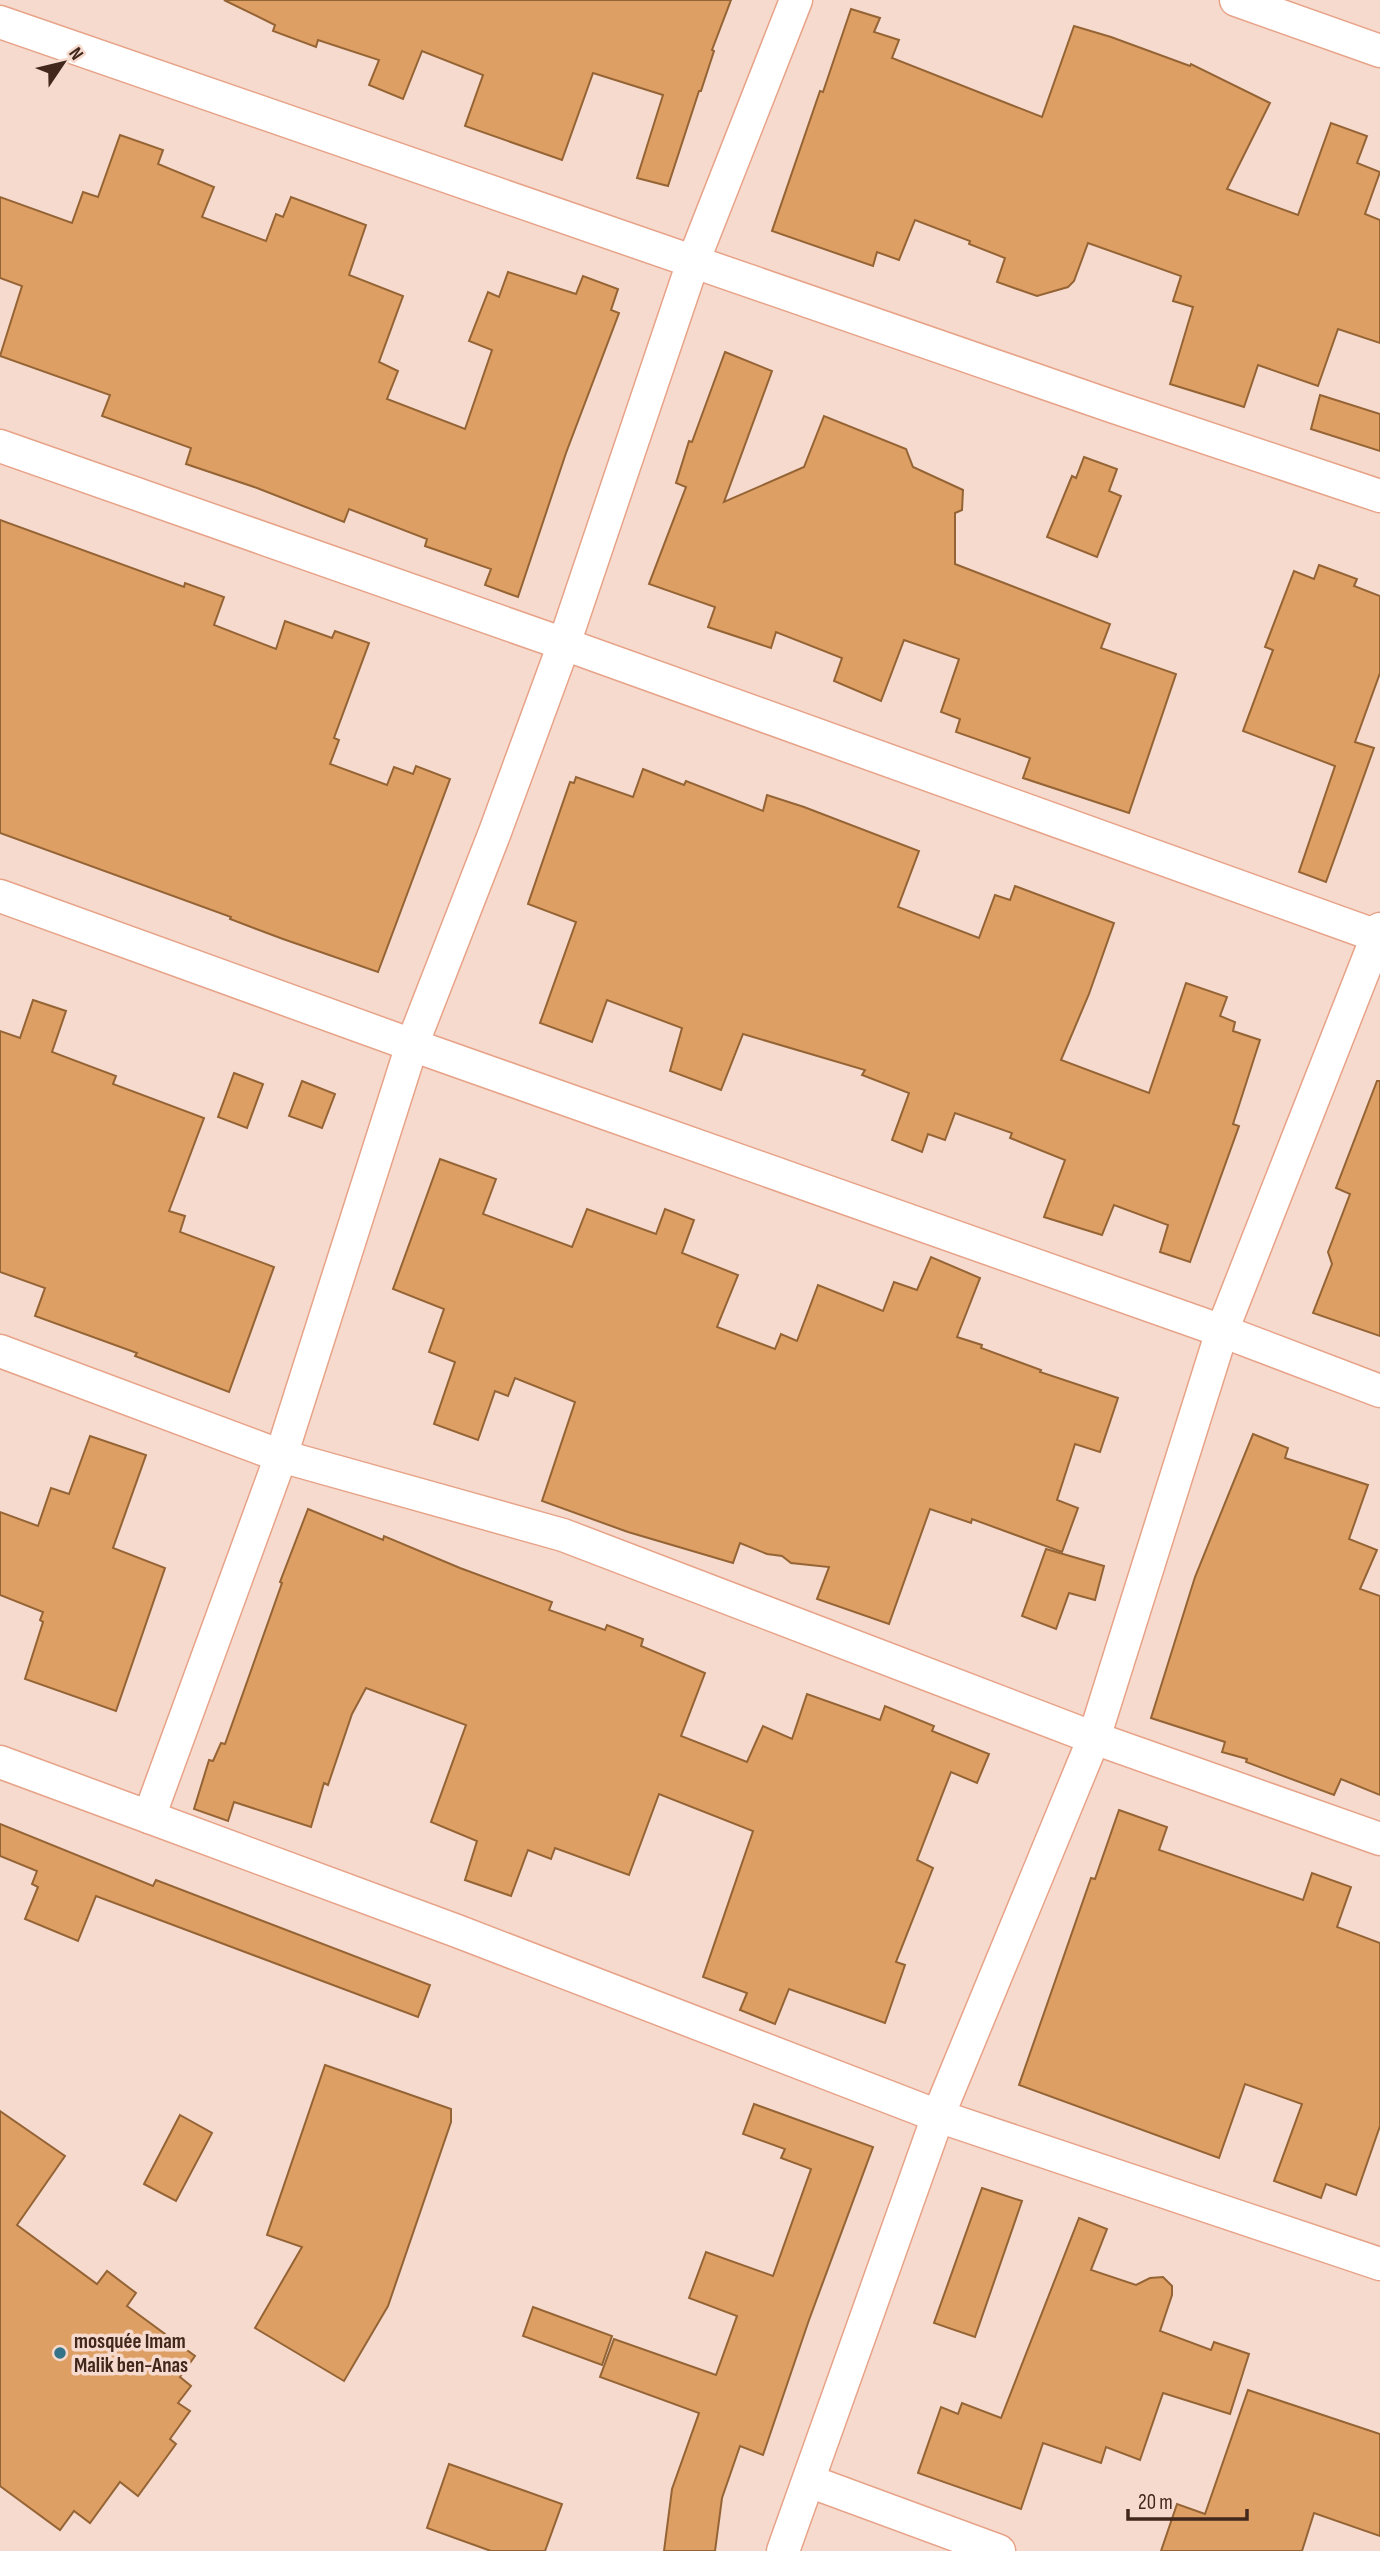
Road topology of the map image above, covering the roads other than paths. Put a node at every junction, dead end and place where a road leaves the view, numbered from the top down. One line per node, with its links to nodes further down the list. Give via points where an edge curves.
1 (796, 0): 5 (street)
2 (1236, 0): 4 (street)
3 (0, 22): 5 (street)
4 (1380, 51)
5 (693, 262): 7 (street); 8 (street)
6 (0, 446): 8 (street)
7 (1380, 496)
8 (564, 643): 10 (street); 11 (street)
9 (0, 897): 11 (street)
10 (1379, 934): 12 (street)
11 (412, 1045): 12 (street); 15 (street)
12 (1222, 1331): 14 (street); 16 (street)
13 (0, 1351): 15 (street)
14 (1380, 1391)
15 (281, 1455): 16 (street, via 564,1535); 18 (street)
16 (1094, 1738): 19 (street); 20 (street)
17 (0, 1762): 18 (street)
18 (149, 1817): 20 (street)
19 (1380, 1839)
20 (938, 2116): 21 (street); 22 (street)
21 (1380, 2264)
22 (809, 2481): 23 (street); 24 (street)
23 (783, 2551)
24 (999, 2551)

